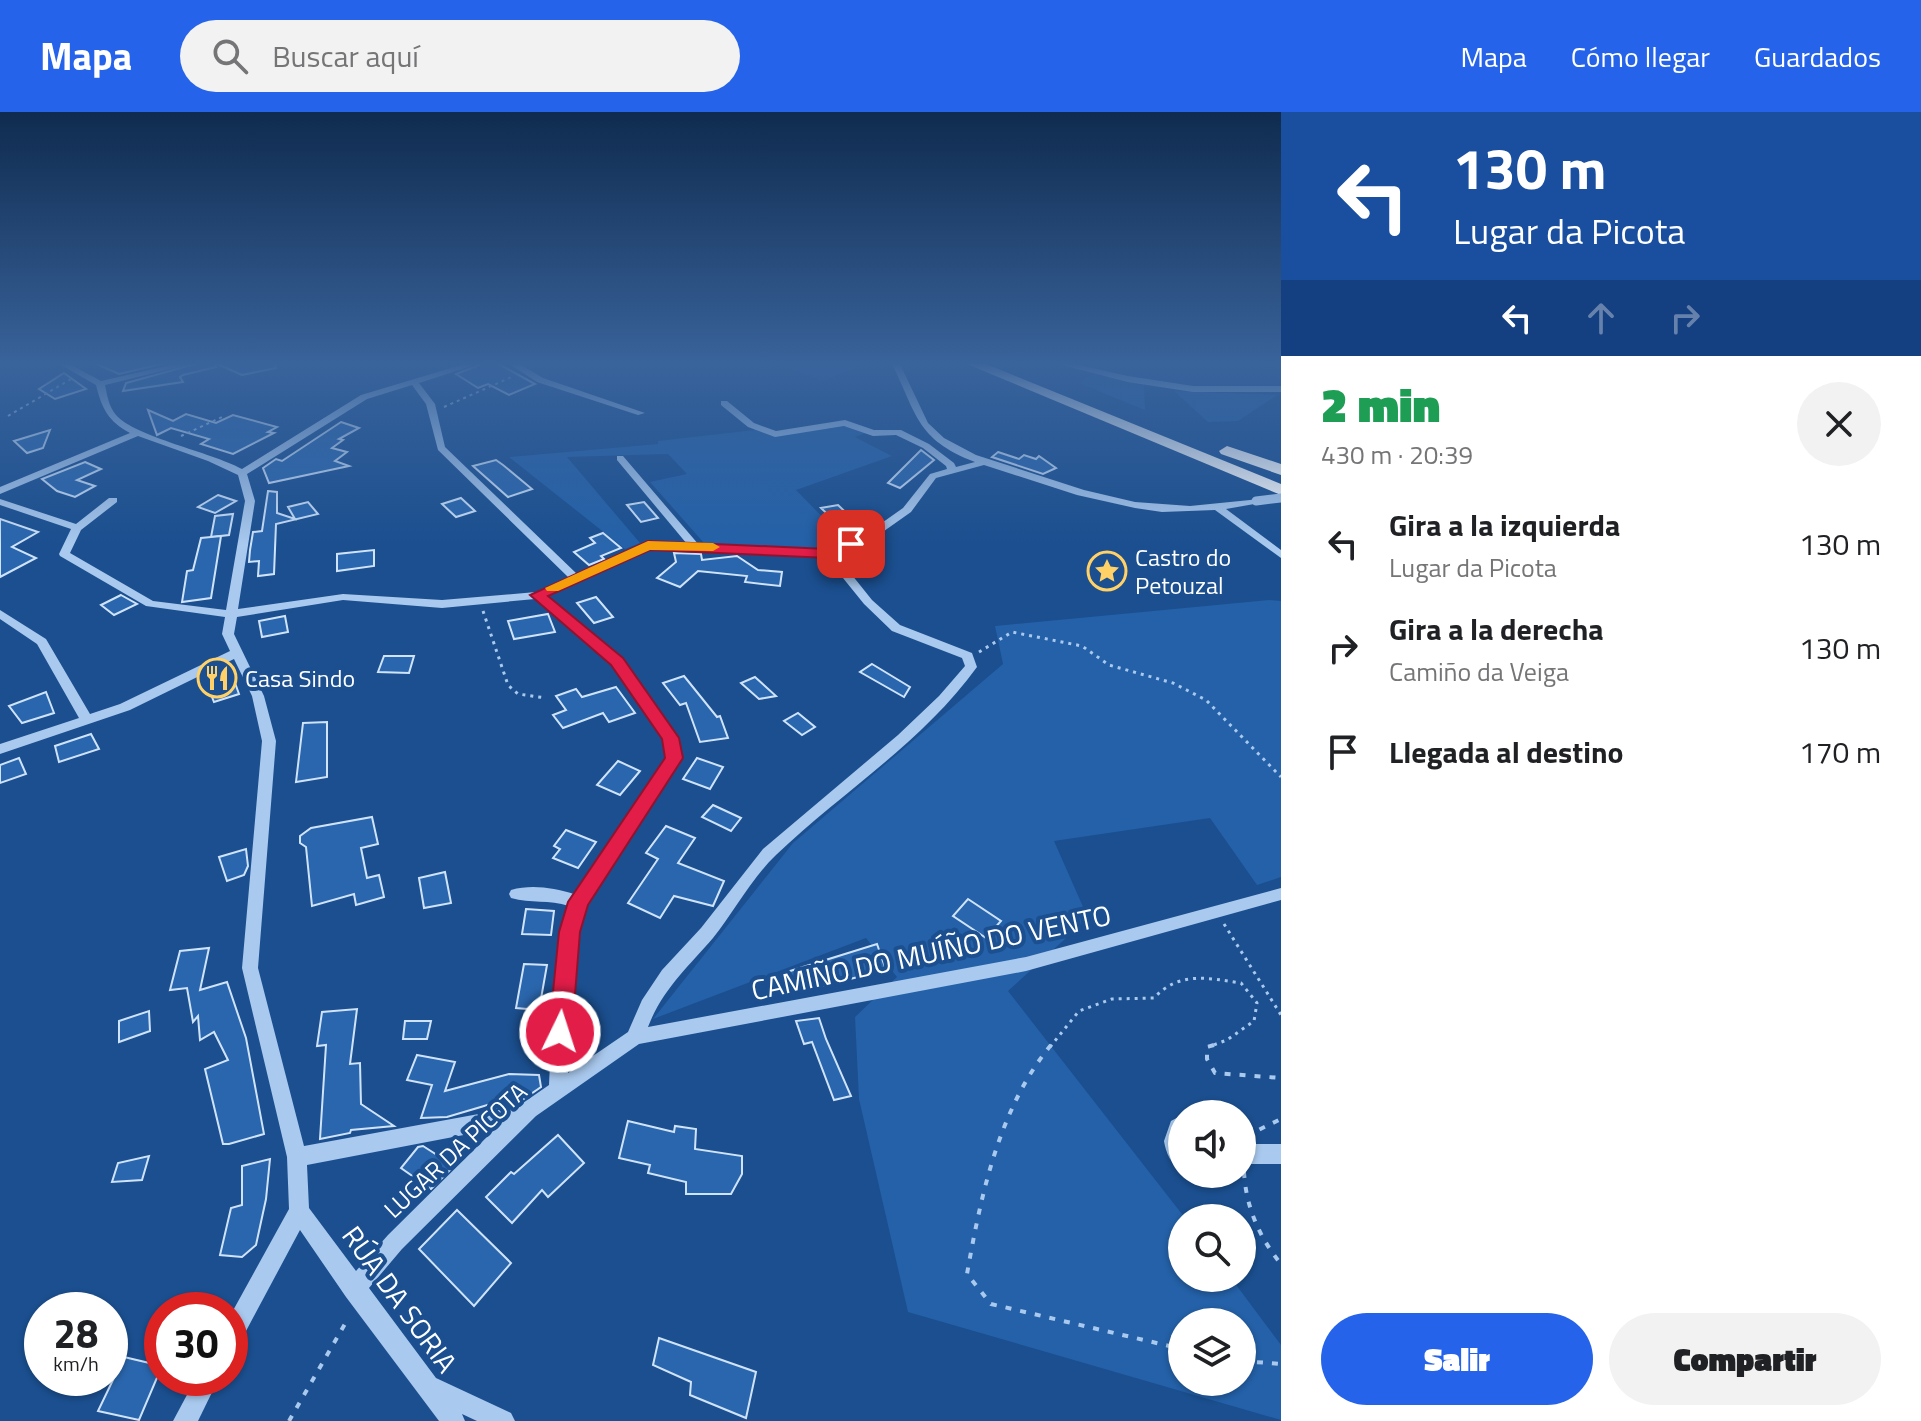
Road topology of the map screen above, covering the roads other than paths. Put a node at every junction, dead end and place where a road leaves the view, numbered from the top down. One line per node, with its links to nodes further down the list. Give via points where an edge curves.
1 (118, 423): 12 (street)
2 (319, 423): 17 (street)
3 (436, 423): 29 (street, via 448,457)
4 (749, 423): 5 (street, via 775,434)
5 (844, 423)
6 (845, 423): 15 (street, via 873,433 898,432 926,446)
7 (923, 423): 14 (street, via 945,443)
8 (1117, 423): 21 (highway)
9 (1126, 423): 19 (highway)
10 (1141, 423): 18 (highway)
11 (1152, 423): 16 (highway)
12 (137, 433): 17 (street, via 211,456); 20 (street)
13 (620, 458): 26 (street)
14 (985, 462): 15 (street); 24 (street, via 1127,506)
15 (952, 470): 27 (street, via 933,476 907,510 873,534)
16 (1281, 470)
17 (242, 473): 32 (street, via 250,501)
18 (1281, 478)
19 (1281, 490)
20 (0, 491)
21 (1281, 499): 24 (street, bridge)
22 (113, 500): 25 (street)
23 (0, 502): 25 (street)
24 (1219, 509): 28 (street)
25 (77, 528): 32 (street, via 64,554 150,604)
26 (694, 546): 27 (street); 29 (street, via 648,546)
27 (829, 554): 39 (street, via 896,628 969,661 944,699 768,853 668,975)
28 (1281, 555)
29 (575, 578): 30 (street)
30 (538, 595): 32 (street, via 442,604 343,597); 38 (street, LUGAR DA PICOTA, via 617,662 671,738 674,758)
31 (0, 614): 34 (street, via 42,642)
32 (231, 614): 33 (street, via 228,634)
33 (235, 653): 34 (street); 44 (street, via 258,696 269,741 250,968)
34 (87, 720): 35 (street)
35 (0, 749)
36 (517, 894): 38 (street, via 552,894)
37 (1281, 894): 39 (street, CAMIÑO DO MUÍÑO DO VENTO, via 1026,964)
38 (578, 902): 40 (street, LUGAR DA PICOTA, via 566,960)
39 (635, 1037): 40 (street)
40 (558, 1091): 41 (street, LUGAR DA PICOTA)
41 (529, 1110): 44 (street); 46 (street, LUGAR DA PICOTA, via 395,1242)
42 (1256, 1154): 43 (street)
43 (1281, 1154)
44 (297, 1157): 45 (street)
45 (299, 1211): 46 (street, RÚA DA SORIA); 47 (street)
46 (357, 1292): 48 (street, RÚA DA SORIA)
47 (248, 1305)
48 (425, 1385): 51 (street, RÚA DA SORIA); 52 (street)
49 (198, 1396): 50 (street)
50 (185, 1421)
51 (453, 1421)
52 (503, 1421)

